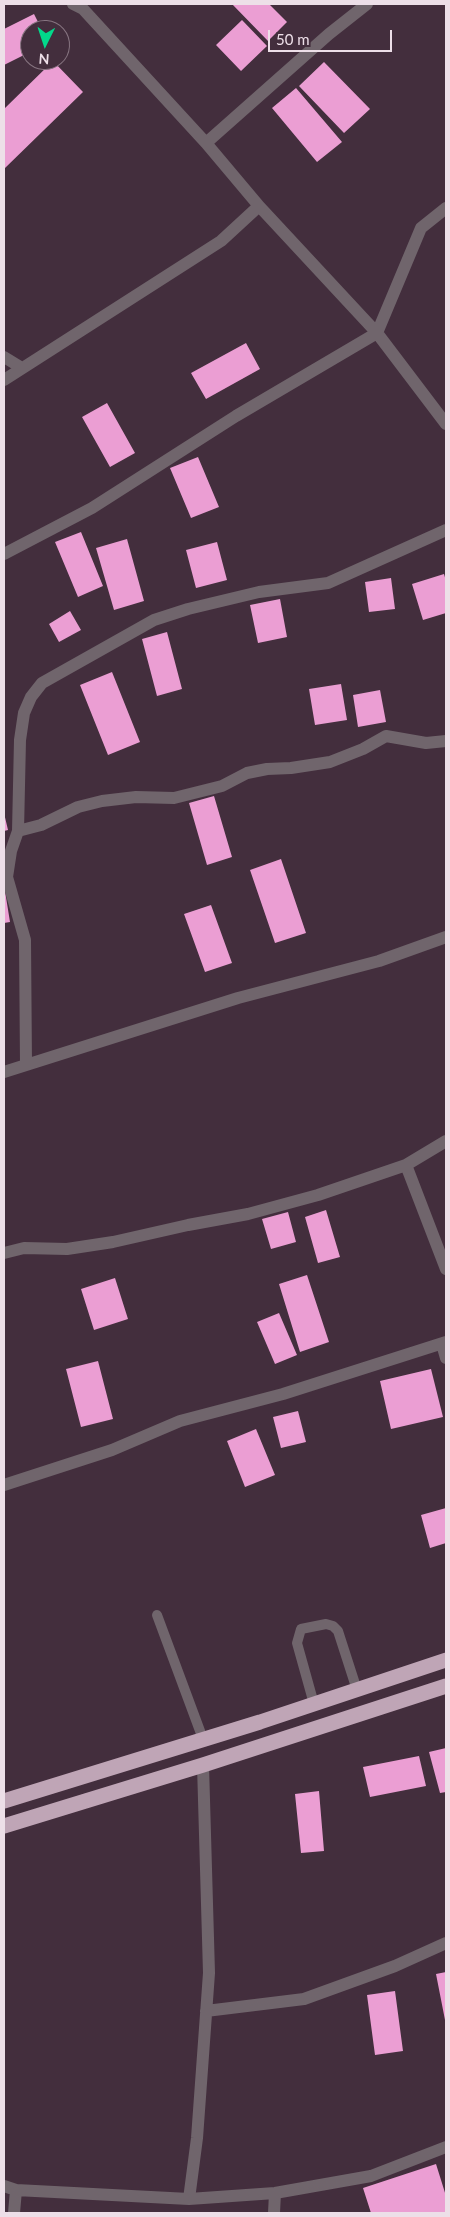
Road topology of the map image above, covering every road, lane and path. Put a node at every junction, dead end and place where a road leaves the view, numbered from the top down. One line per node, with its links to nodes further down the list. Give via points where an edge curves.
1 (367, 4): 3 (street)
2 (81, 6): 3 (street)
3 (206, 142): 4 (street)
4 (259, 206): 6 (street); 8 (street, via 221,241)
5 (446, 208): 6 (street, via 421,228)
6 (377, 333): 10 (street); 12 (street, via 236,416 92,508)
7 (4, 357): 8 (street)
8 (22, 368): 9 (street)
9 (4, 380)
10 (446, 424)
11 (446, 530): 14 (street, via 328,583 259,592 154,620 42,683 24,713 20,740)
12 (4, 554)
13 (446, 741): 14 (street, via 426,743 386,736 330,762 247,773 222,786 174,798 136,797 78,807 41,825)
14 (18, 831): 16 (street, via 7,877 25,940)
15 (446, 937): 16 (street, via 379,961 238,998)
16 (26, 1064): 17 (street)
17 (4, 1072)
18 (446, 1141): 19 (street)
19 (406, 1165): 20 (street, via 318,1195 248,1214 114,1242 67,1249 24,1248); 21 (street)
20 (4, 1253)
21 (446, 1269)
22 (444, 1343): 23 (street); 24 (street, via 283,1394 180,1421 112,1450)
23 (446, 1358)
24 (4, 1485)
25 (157, 1615): 30 (lane)
26 (446, 1660): 28 (highway)
27 (446, 1686): 31 (highway)
28 (357, 1690): 29 (highway); 29 (lane, via 338,1630 326,1624 302,1629 297,1643)
29 (314, 1704): 30 (highway)
30 (203, 1738): 32 (highway)
31 (203, 1765): 33 (highway); 35 (street, via 209,1973)
32 (4, 1801)
33 (4, 1826)
34 (446, 1943): 35 (street, via 395,1966 304,1999)
35 (206, 2011): 39 (street)
36 (446, 2147): 38 (street, via 372,2176)
37 (10, 2188): 39 (street); 40 (street)
38 (275, 2193): 39 (street); 41 (street)
39 (189, 2199)
40 (14, 2213)
41 (274, 2213)

